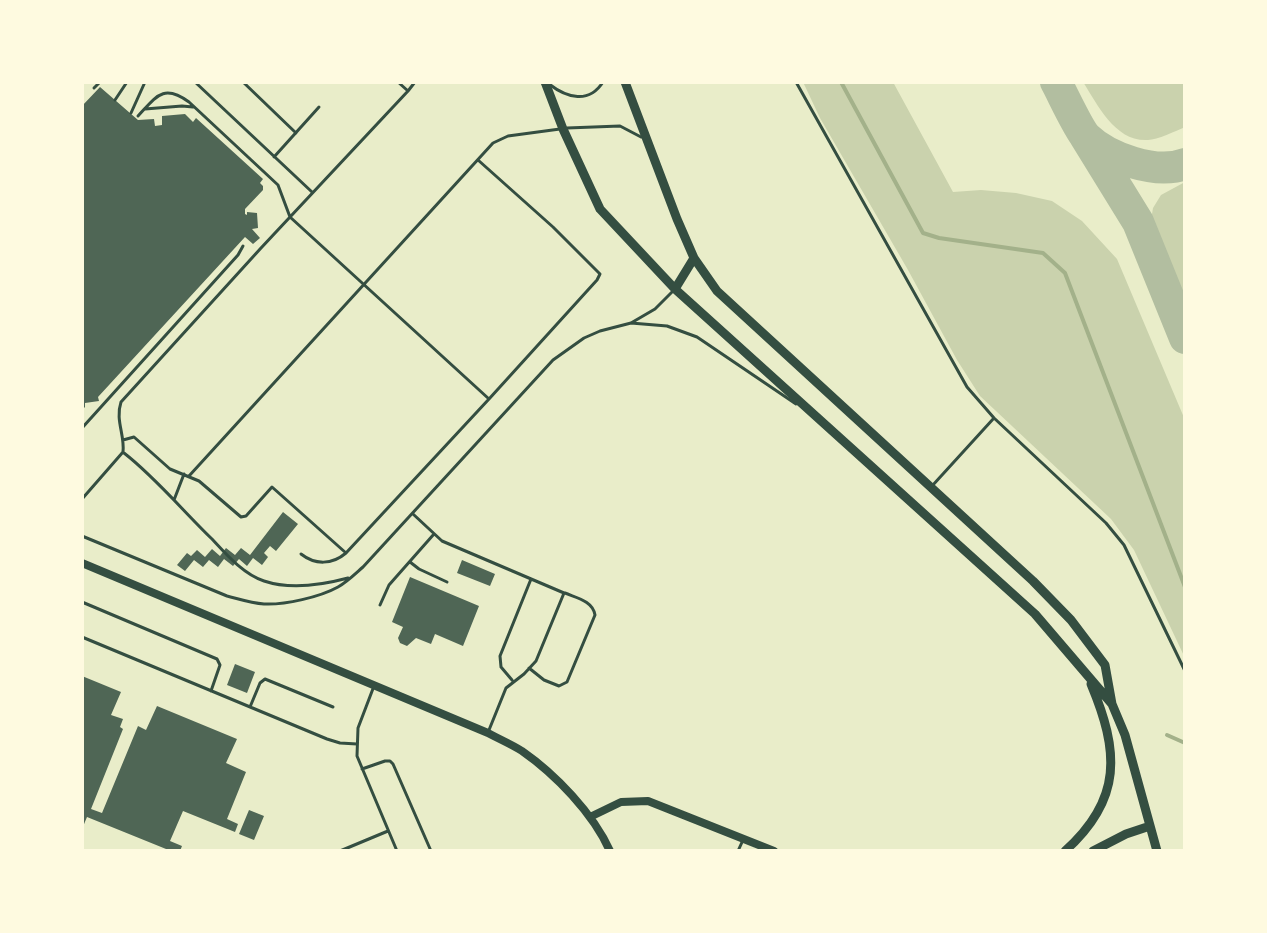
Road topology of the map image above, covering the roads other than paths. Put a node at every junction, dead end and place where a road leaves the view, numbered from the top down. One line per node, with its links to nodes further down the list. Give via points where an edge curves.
1 (100, 82): 12 (lane)
2 (127, 82): 14 (lane)
3 (145, 82): 18 (lane)
4 (195, 82): 23 (lane)
5 (243, 82): 21 (lane)
6 (398, 82): 13 (lane)
7 (415, 82): 13 (lane)
8 (546, 82): 9 (lane, via 570,97 588,95); 20 (main road)
9 (603, 82)
10 (625, 82): 22 (main road)
11 (796, 82): 33 (lane, via 967,387)
12 (94, 88)
13 (408, 91): 25 (lane)
14 (115, 100)
15 (319, 107): 21 (lane)
16 (195, 108): 17 (lane); 17 (lane, via 175,92 166,92); 26 (lane, via 278,185)
17 (145, 109): 19 (lane)
18 (131, 113)
19 (138, 116)
20 (563, 129): 22 (lane, via 620,126); 24 (lane, via 508,136); 30 (main road, via 600,209)
21 (296, 133): 23 (lane)
22 (648, 141): 28 (main road)
23 (274, 157): 25 (lane)
24 (478, 160): 29 (lane); 32 (lane, via 600,274)
25 (313, 192): 26 (lane)
26 (290, 217): 29 (lane); 36 (lane, via 121,402)
27 (243, 246): 34 (lane)
28 (694, 258): 30 (main road); 40 (main road, via 717,291)
29 (364, 284): 32 (lane); 39 (lane)
30 (675, 289): 31 (lane); 35 (main road)
31 (631, 323): 35 (lane, via 667,326 697,337); 43 (lane, via 584,338 553,360)
32 (489, 399): 46 (lane)
33 (994, 418): 40 (lane); 58 (lane, via 1124,545)
34 (82, 428)
35 (830, 428): 59 (main road, via 1024,604)
36 (123, 440): 37 (lane); 38 (lane, via 134,437 170,469)
37 (123, 452): 41 (lane); 42 (lane)
38 (184, 474): 39 (lane); 42 (lane)
39 (189, 476): 46 (lane, via 241,517 272,487)
40 (930, 488): 63 (main road, via 1071,620 1105,665)
41 (82, 499)
42 (175, 503): 50 (lane, via 262,581 295,585)
43 (412, 513): 44 (lane); 50 (lane)
44 (434, 534): 48 (lane); 51 (lane)
45 (82, 536): 50 (lane, via 227,596 265,604 300,599)
46 (346, 553): 47 (lane, via 326,563)
47 (301, 554)
48 (410, 562): 52 (lane); 55 (lane, via 389,585)
49 (82, 563): 61 (street)
50 (352, 577)
51 (531, 579): 53 (lane); 60 (lane, via 500,656)
52 (447, 582)
53 (564, 593): 57 (lane); 57 (lane, via 595,611 567,682 559,686)
54 (82, 602): 62 (lane, via 217,659 220,665)
55 (380, 605)
56 (82, 637): 62 (lane)
57 (529, 668): 60 (lane)
58 (1185, 671)
59 (1086, 673): 63 (main road); 79 (main road, via 1107,732 1110,777 1093,822)
60 (512, 681): 66 (lane)
61 (375, 686): 66 (street); 67 (lane)
62 (211, 691): 64 (lane)
63 (1112, 704): 70 (main road)
64 (250, 707): 65 (lane, via 265,679); 67 (lane, via 340,743)
65 (333, 707)
66 (488, 733): 69 (street, via 552,775)
67 (357, 744): 68 (lane)
68 (362, 769): 71 (lane); 75 (lane, via 385,761 393,764)
69 (590, 817): 72 (street, via 621,802 648,801); 76 (street)
70 (1150, 826): 80 (main road); 81 (main road)
71 (388, 831): 73 (lane); 74 (lane)
72 (744, 839): 77 (lane); 78 (street)
73 (340, 851)
74 (397, 851)
75 (431, 851)
76 (610, 851)
77 (738, 851)
78 (774, 851)
79 (1065, 851)
80 (1093, 851)
81 (1157, 851)

